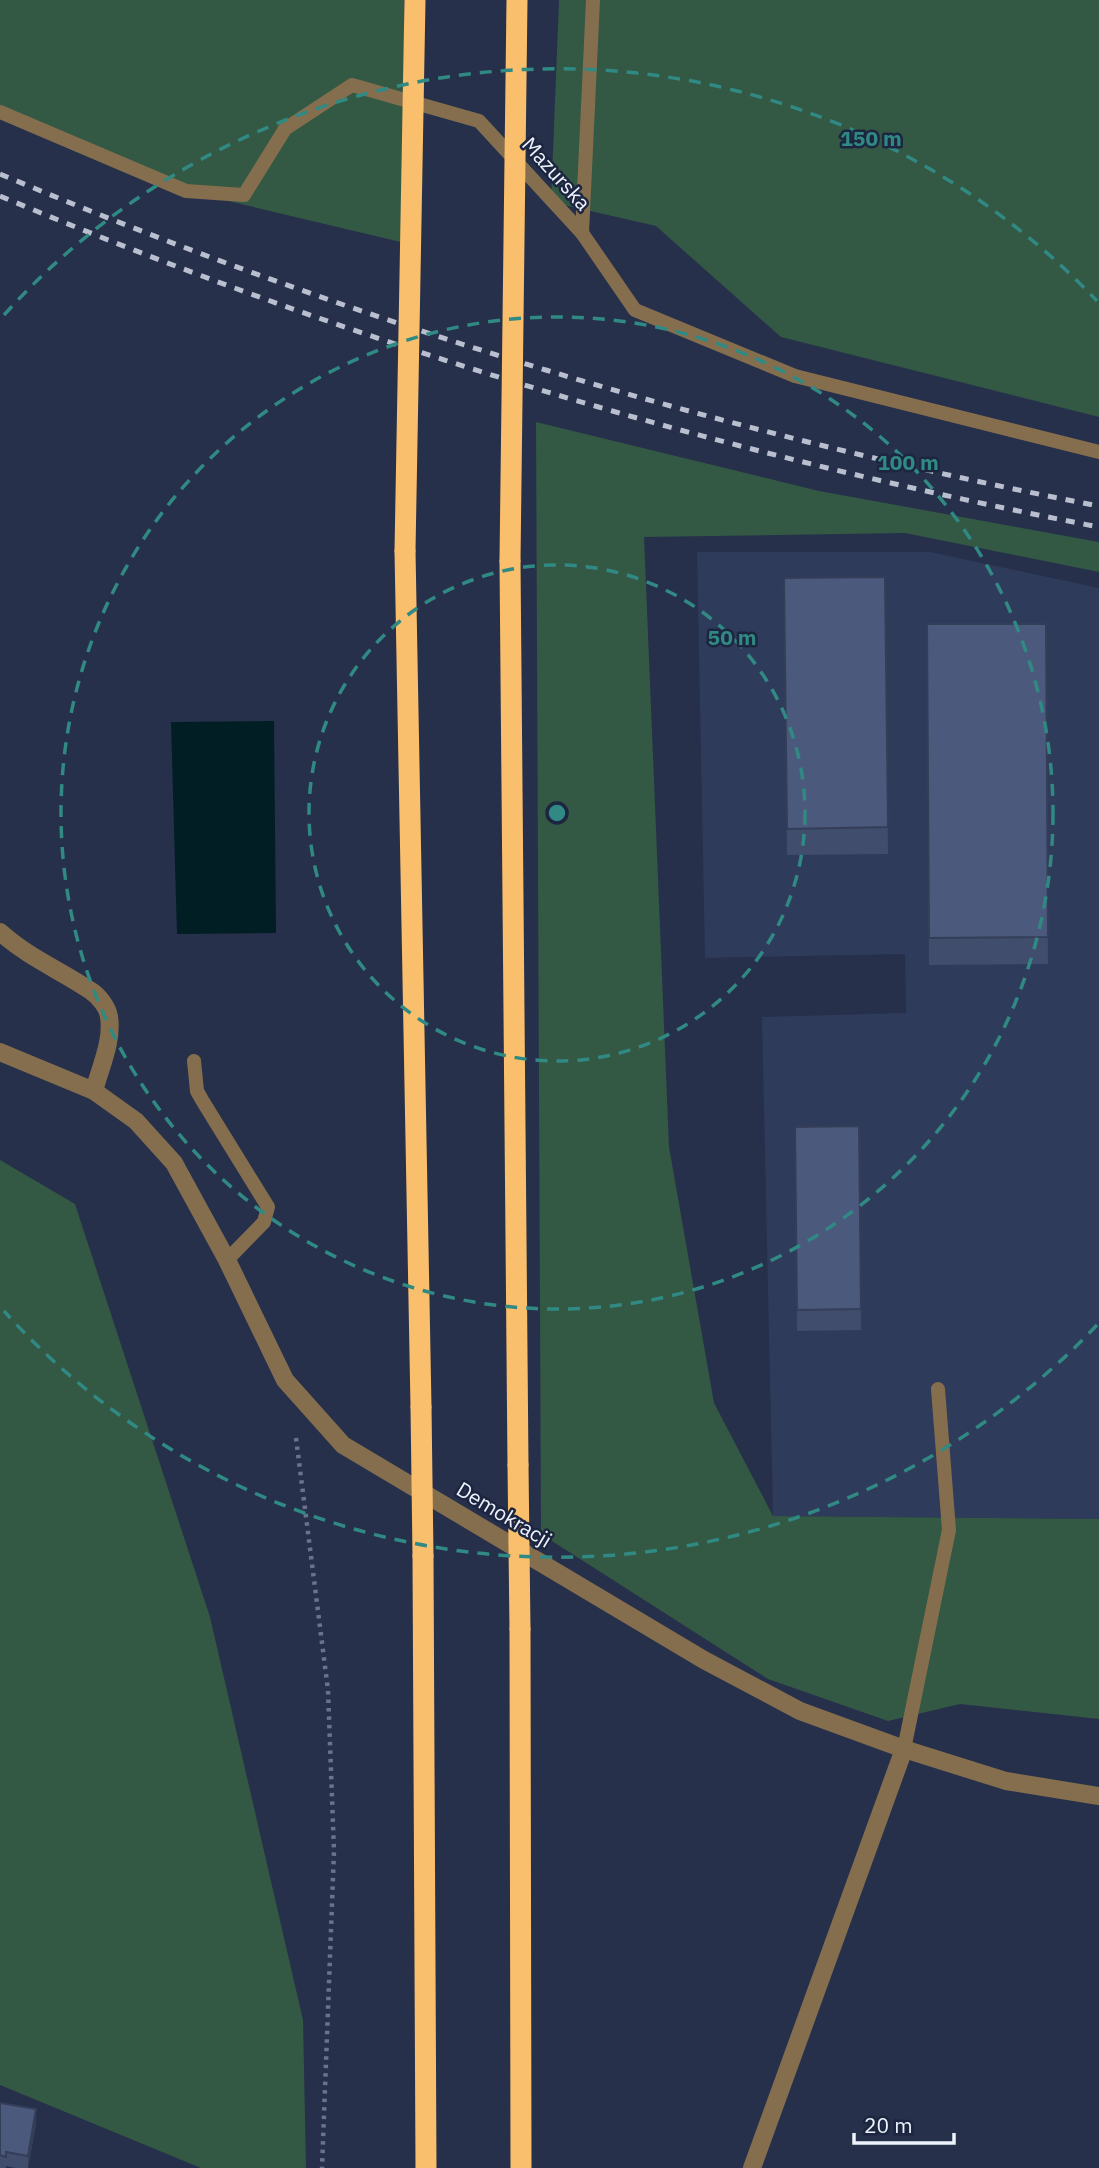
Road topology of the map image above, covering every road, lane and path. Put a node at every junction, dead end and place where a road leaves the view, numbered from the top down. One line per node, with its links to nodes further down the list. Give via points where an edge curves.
1 (415, 0): 17 (highway, bridge, via 405,551 423,1556)
2 (517, 0): 18 (highway, bridge, via 510,561)
3 (593, 0): 5 (lane)
4 (0, 112): 5 (lane, Mazurska, via 186,191 244,195 285,129 352,85 479,121)
5 (582, 233): 6 (lane, Mazurska, via 635,310 795,376)
6 (1099, 452)
7 (0, 932): 10 (street, via 101,1001 109,1015 110,1035)
8 (0, 1052): 10 (street, Demokracji)
9 (194, 1061): 11 (lane, via 197,1091 268,1206 264,1222)
10 (94, 1091): 11 (street, Demokracji, via 156,1140 196,1200)
11 (227, 1259): 14 (street, Demokracji, via 285,1380 343,1446 704,1660 800,1711)
12 (938, 1389): 14 (lane, via 949,1530)
13 (296, 1438): 16 (path, via 328,1689 334,1851)
14 (904, 1749): 15 (street, Demokracji, via 1006,1781); 19 (street)
15 (1099, 1796)
16 (322, 2168)
17 (426, 2168)
18 (522, 2168)
19 (752, 2168)

